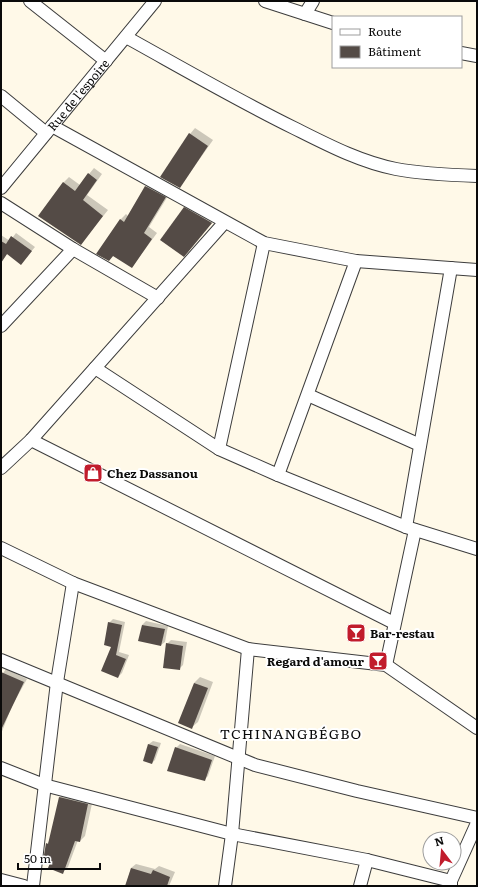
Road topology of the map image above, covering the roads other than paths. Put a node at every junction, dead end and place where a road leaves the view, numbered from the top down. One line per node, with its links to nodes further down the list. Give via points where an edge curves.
1 (30, 1): 10 (street)
2 (155, 1): 7 (street, Rue de l'espoire)
3 (265, 1): 5 (street)
4 (313, 1): 5 (street)
5 (305, 14): 6 (street)
6 (332, 23)
7 (126, 37): 10 (street, Rue de l'espoire); 13 (street, via 256,110 362,159 394,169 431,175)
8 (462, 53): 9 (street)
9 (477, 56)
10 (106, 61): 12 (street, Rue de l'espoire)
11 (1, 96): 12 (street)
12 (49, 129): 14 (street, Rue de l'espoire); 16 (street)
13 (477, 176)
14 (1, 188)
15 (1, 203): 18 (street)
16 (224, 223): 17 (street); 22 (street)
17 (264, 243): 19 (street); 28 (street)
18 (73, 249): 22 (street); 23 (street)
19 (356, 261): 20 (street); 25 (street)
20 (451, 268): 21 (street); 27 (street)
21 (477, 270)
22 (158, 298): 24 (street)
23 (1, 326)
24 (96, 368): 26 (street); 28 (street)
25 (308, 395): 27 (street); 30 (street)
26 (31, 440): 29 (street); 35 (street)
27 (420, 445): 31 (street)
28 (219, 448): 30 (street)
29 (1, 468)
30 (278, 475): 31 (street)
31 (410, 528): 33 (street); 35 (street)
32 (1, 548): 34 (street)
33 (477, 549)
34 (73, 583): 36 (street); 39 (street)
35 (394, 623): 38 (street)
36 (248, 649): 38 (street); 41 (street)
37 (1, 660): 39 (street)
38 (386, 664): 40 (street)
39 (57, 682): 41 (street); 43 (street)
40 (477, 728)
41 (238, 757): 44 (street, via 278,772); 46 (street)
42 (1, 768): 43 (street)
43 (44, 785): 46 (street); 51 (street)
44 (477, 818)
45 (477, 823): 49 (street)
46 (232, 834): 47 (street); 52 (street)
47 (367, 860): 49 (street); 53 (street)
48 (1, 880): 50 (street)
49 (451, 883)
50 (24, 886)
51 (32, 886)
52 (225, 886)
53 (360, 886)

